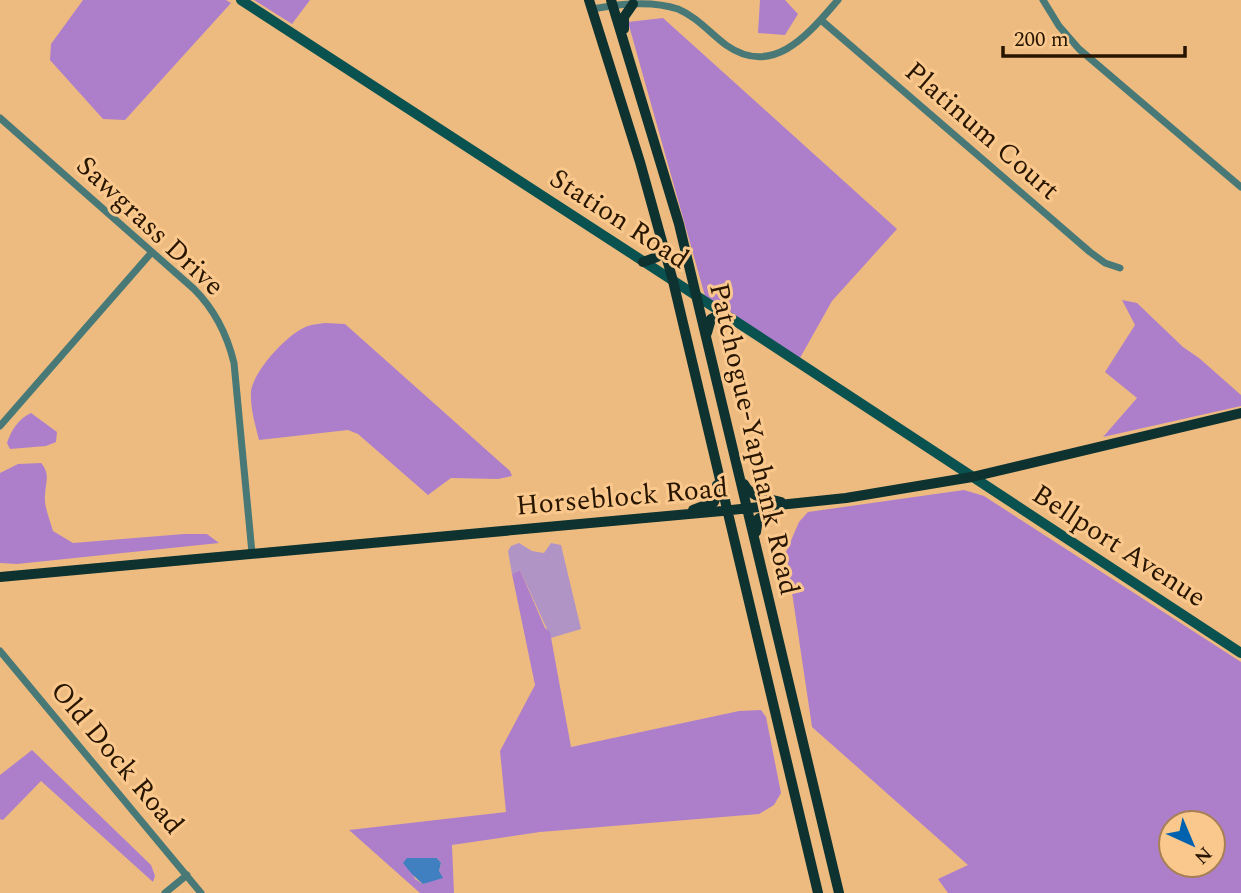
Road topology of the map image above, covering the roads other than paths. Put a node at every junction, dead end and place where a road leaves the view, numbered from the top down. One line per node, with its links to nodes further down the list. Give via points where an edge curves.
1 (241, 0): 13 (main road, Station Road)
2 (838, 0): 7 (street)
3 (1043, 0): 10 (street, via 1079,49)
4 (612, 3): 5 (street); 6 (street); 8 (main road, Patchogue-Yaphank Road)
5 (591, 4): 11 (main road)
6 (633, 4): 7 (street, via 676,8 734,50 761,55 793,47); 8 (main road, via 624,20)
7 (821, 20): 14 (street, Platinum Court, via 1090,252)
8 (629, 56): 16 (main road, Patchogue-Yaphank Road)
9 (0, 118): 12 (street, Sawgrass Drive)
10 (1241, 187)
11 (656, 216): 13 (main road, via 659,254); 15 (main road, Patchogue-Yaphank Road)
12 (152, 252): 20 (street); 29 (street, Sawgrass Drive, via 209,305 227,339 237,381)
13 (643, 262): 15 (main road, Station Road)
14 (1120, 268)
15 (673, 281): 16 (main road, Station Road); 21 (main road, Patchogue-Yaphank Road)
16 (696, 296): 17 (main road, Station Road); 18 (main road, Patchogue-Yaphank Road)
17 (723, 313): 18 (main road, via 709,321); 23 (main road, Station Road)
18 (706, 339): 22 (main road, Patchogue-Yaphank Road)
19 (1241, 413): 23 (main road, Horseblock Road)
20 (0, 426)
21 (715, 462): 26 (main road, Patchogue-Yaphank Road); 27 (main road, via 716,500)
22 (738, 472): 24 (main road, via 751,494); 25 (main road, Patchogue-Yaphank Road)
23 (972, 477): 24 (main road, Horseblock Road); 33 (main road, Bellport Avenue)
24 (788, 504): 25 (main road, Horseblock Road); 30 (main road, via 758,519)
25 (746, 509): 26 (main road, Horseblock Road); 30 (main road, Patchogue-Yaphank Road)
26 (727, 511): 27 (main road, Horseblock Road); 28 (main road, Patchogue-Yaphank Road)
27 (674, 516): 28 (main road, via 721,521); 29 (main road, Horseblock Road)
28 (733, 536): 35 (main road, Patchogue-Yaphank Road)
29 (253, 554): 31 (main road, Horseblock Road)
30 (758, 556): 34 (main road, Patchogue-Yaphank Road)
31 (0, 577)
32 (0, 651): 36 (street, Old Dock Road)
33 (1241, 653)
34 (820, 815): 35 (main road); 40 (main road, Patchogue-Yaphank Road)
35 (800, 819): 39 (main road, Patchogue-Yaphank Road)
36 (187, 875): 37 (street); 38 (street, Old Dock Road)
37 (165, 893)
38 (201, 893)
39 (818, 893)
40 (838, 893)

